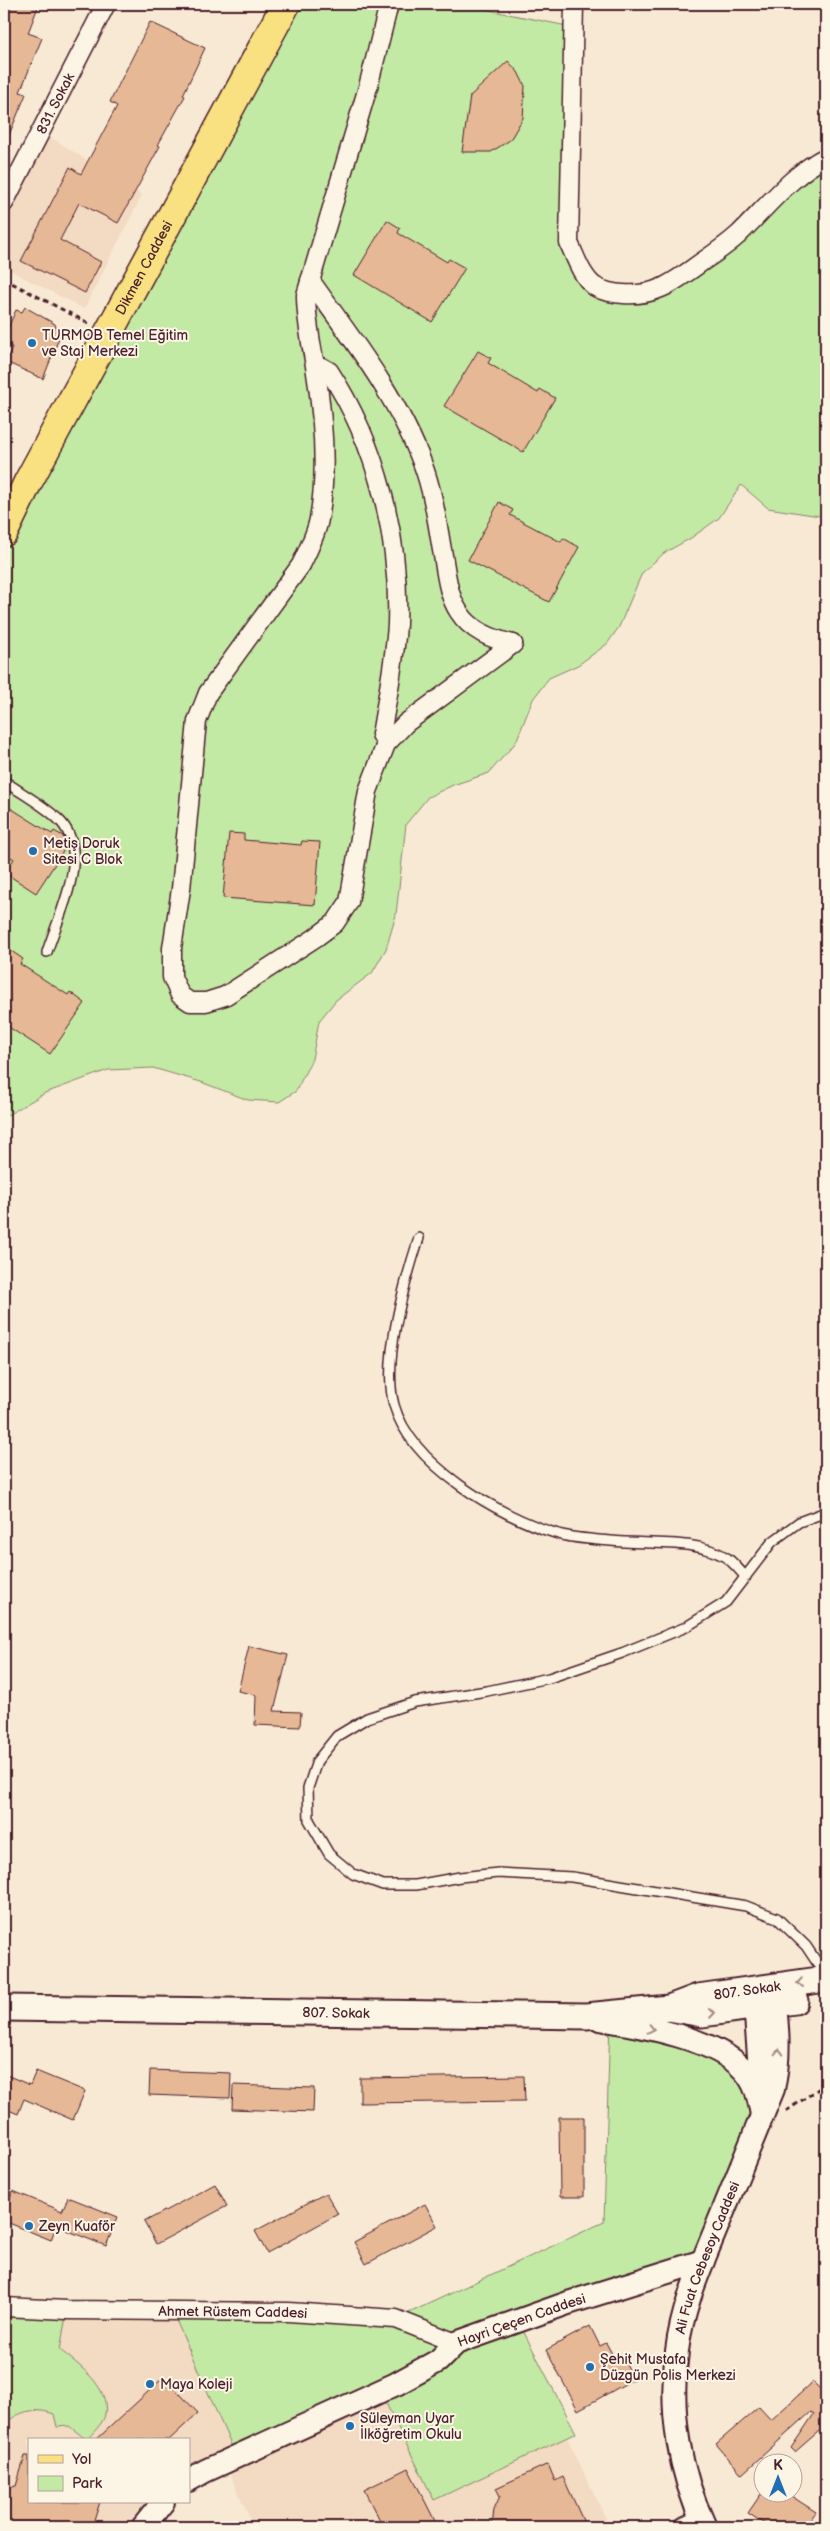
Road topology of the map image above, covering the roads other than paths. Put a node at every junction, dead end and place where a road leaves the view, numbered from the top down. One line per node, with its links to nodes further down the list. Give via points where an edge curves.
1 (106, 4): 6 (street, 831. Sokak)
2 (286, 4): 9 (main road, Dikmen Caddesi)
3 (389, 4): 7 (street, via 368,87)
4 (574, 4): 5 (street, via 570,244 580,268 595,286 614,294 635,295 671,285 736,236 786,188)
5 (826, 157)
6 (4, 202)
7 (310, 280): 8 (street, via 306,318); 10 (street, via 370,366 411,438 433,498 447,575 457,608 466,621 484,634 513,644 406,723)
8 (316, 367): 10 (street, via 330,371 358,422 374,465 390,531 396,567 397,615 395,653 382,729); 10 (street, via 323,467 319,520 312,541 301,564 270,610 208,693 197,721 172,948 172,977 180,995 190,1002 206,1002 226,996 335,923 350,902 368,791)
9 (4, 532)
10 (386, 744)
11 (4, 781): 12 (lane, via 58,819 71,836 73,871)
12 (47, 952)
13 (418, 1238): 15 (lane, via 401,1295 391,1378 401,1425 426,1456 451,1479 500,1510 556,1534 707,1550 727,1558)
14 (826, 1512): 15 (lane, via 799,1522 772,1542)
15 (746, 1577): 16 (lane, via 726,1602 686,1627 622,1653 549,1678 415,1702 367,1718 337,1736 317,1760 308,1788 309,1820 329,1854 353,1874 383,1885 416,1885 498,1873 572,1877 746,1906 776,1918 806,1946)
16 (826, 1978): 17 (main road, 807. Sokak, one-way to 17)
17 (764, 1996): 18 (main road, 807. Sokak); 20 (main road, 807. Sokak, via 702,2014 669,2008); 21 (street, Ali Fuat Cebesoy Caddesi)
18 (826, 1996)
19 (4, 2008): 20 (main road, 807. Sokak)
20 (586, 2016): 21 (street, one-way to 21, via 678,2036 726,2056 744,2069 758,2092)
21 (759, 2123): 22 (street, Ali Fuat Cebesoy Caddesi)
22 (703, 2261): 24 (street, Hayri Çeçen Caddesi, via 568,2303); 27 (street, Ali Fuat Cebesoy Caddesi, via 682,2319 676,2351 676,2408 681,2463)
23 (4, 2307): 24 (street, Ahmet Rüstem Caddesi, via 288,2312 396,2319)
24 (456, 2343): 25 (street, Hayri Çeçen Caddesi, via 438,2361 396,2384)
25 (190, 2479)
26 (161, 2504): 28 (street)
27 (697, 2524)
28 (143, 2527)

